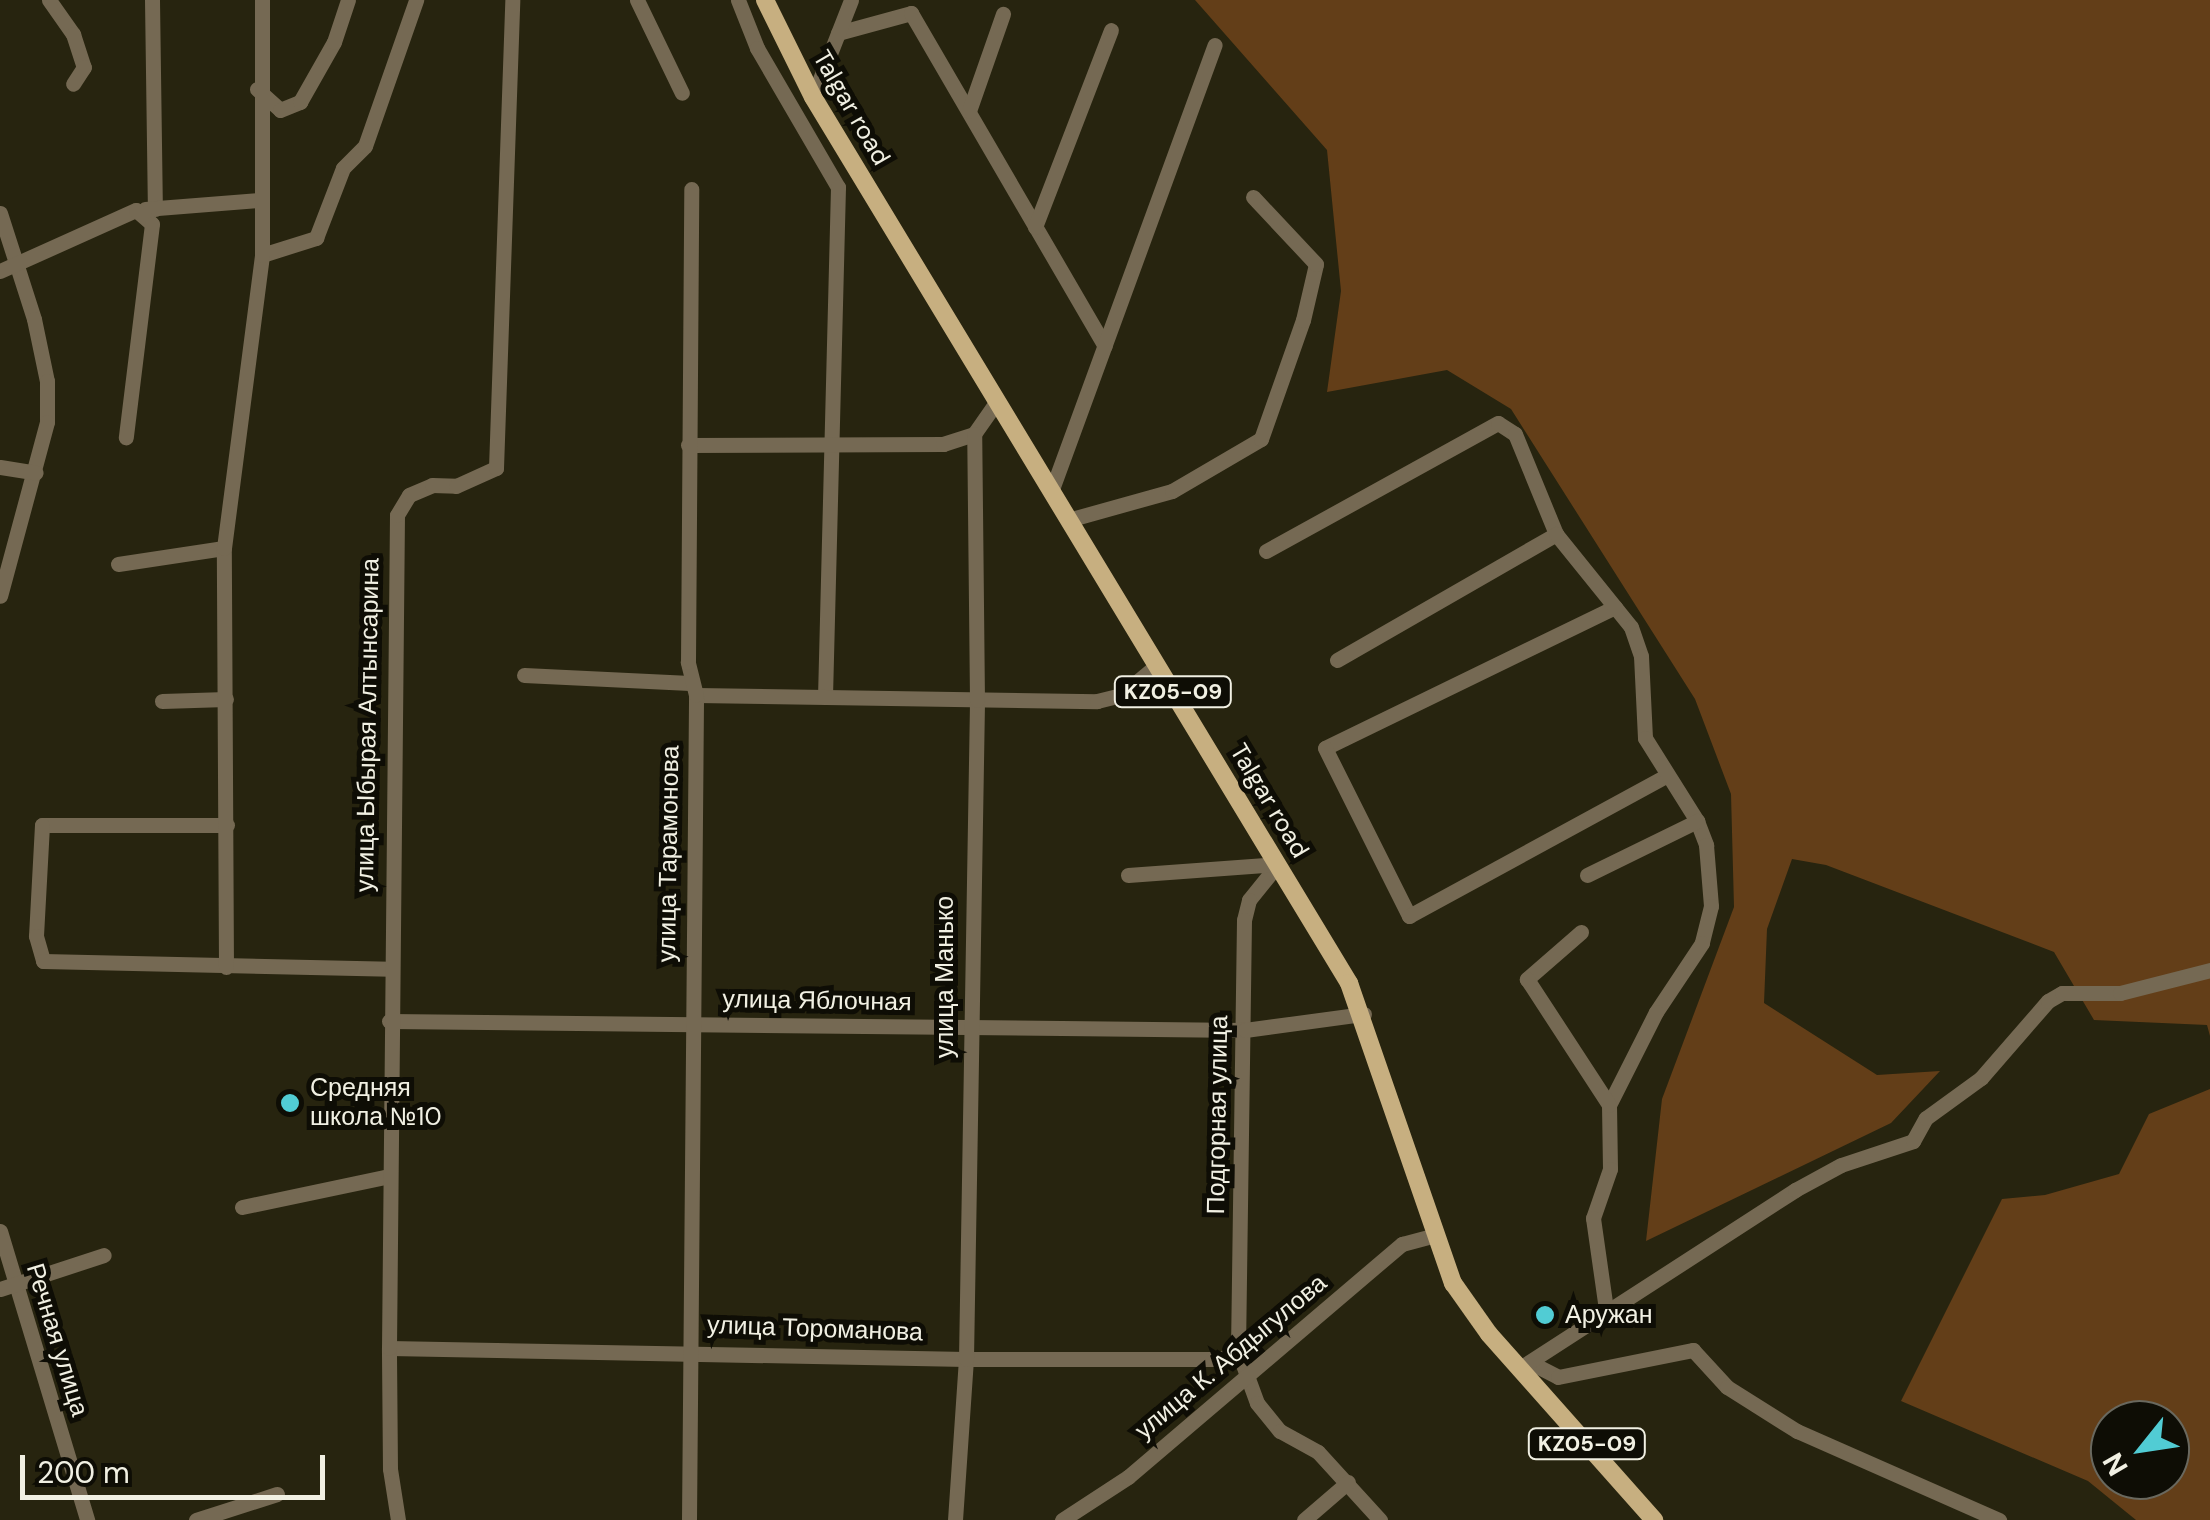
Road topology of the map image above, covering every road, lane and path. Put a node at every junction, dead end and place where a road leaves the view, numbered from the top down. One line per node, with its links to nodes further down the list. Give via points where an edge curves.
1 (48, 0): 15 (street, via 73,34 84,67)
2 (152, 0): 23 (street)
3 (262, 0): 16 (street)
4 (348, 0): 16 (street, via 334,42 300,102 280,110)
5 (416, 0): 27 (street, via 365,146 343,168 316,238)
6 (512, 0): 62 (street, улица Ыбырая Алтынсарина, via 496,468 456,486 421,490 397,515)
7 (637, 0): 17 (street)
8 (738, 0): 35 (street, via 757,48 838,187)
9 (765, 0): 18 (main road, Talgar road / KZ05-09)
10 (851, 0): 13 (street)
11 (1004, 14): 19 (street)
12 (1110, 30): 26 (street)
13 (838, 33): 18 (street); 19 (street, via 911,13)
14 (1215, 45): 30 (street)
15 (73, 84)
16 (258, 89): 22 (street, via 266,164)
17 (682, 93)
18 (814, 97): 31 (main road, Talgar road / KZ05-09)
19 (969, 111): 26 (street)
20 (691, 190): 34 (street, улица Тарамонова)
21 (1253, 197): 39 (street, via 1316,264 1261,439 1172,491)
22 (260, 200): 23 (street); 27 (street)
23 (154, 209): 24 (street)
24 (136, 210): 28 (street); 33 (street, via 152,224 151,253)
25 (0, 212): 28 (street)
26 (1036, 227): 30 (street)
27 (262, 255): 41 (street)
28 (17, 264): 29 (street); 37 (street, via 47,381)
29 (0, 271)
30 (1105, 346): 38 (street)
31 (996, 403): 32 (street); 38 (main road, Talgar road / KZ05-09)
32 (974, 434): 35 (street, via 924,446); 52 (street, улица Манько)
33 (126, 437)
34 (688, 446): 35 (street); 49 (street, улица Тарамонова)
35 (832, 447): 50 (street)
36 (0, 467): 37 (street)
37 (36, 473): 44 (street)
38 (1051, 492): 39 (main road, Talgar road / KZ05-09)
39 (1068, 520): 47 (main road, Talgar road / KZ05-09)
40 (1556, 534): 42 (street, via 1515,434 1498,423); 45 (street); 46 (street)
41 (224, 548): 43 (street); 51 (street)
42 (1266, 551)
43 (118, 564)
44 (0, 596)
45 (1615, 607): 54 (street, via 1641,656 1644,738); 54 (street, via 1324,748 1408,916)
46 (1337, 660)
47 (1157, 665): 52 (street, via 1111,699); 57 (main road, Talgar road / KZ05-09)
48 (524, 676): 49 (street)
49 (693, 689): 50 (street); 66 (street, улица Тарамонова)
50 (825, 697): 52 (street)
51 (226, 699): 53 (street); 56 (street)
52 (977, 700): 67 (street, улица Манько)
53 (162, 701)
54 (1666, 776): 55 (street)
55 (1697, 821): 59 (street); 69 (street, via 1710,874 1702,943 1646,1028)
56 (227, 825): 61 (street); 61 (street, via 42,825 36,936 43,961 58,966)
57 (1278, 864): 58 (street); 64 (main road, Talgar road / KZ05-09); 68 (street, Подгорная улица, via 1246,909)
58 (1128, 875)
59 (1587, 875)
60 (1581, 932): 69 (street, via 1527,979)
61 (226, 968): 62 (street)
62 (390, 969): 65 (street, улица Ыбырая Алтынсарина)
63 (2210, 970): 76 (street, via 2120,993 2062,993 2048,1001 1981,1078 1926,1118 1913,1141 1840,1165 1795,1190 1696,1250)
64 (1364, 1014): 68 (street, улица Яблочная); 73 (main road, Talgar road / KZ05-09)
65 (390, 1020): 66 (street, улица Яблочная); 70 (street, улица Ыбырая Алтынсарина)
66 (692, 1024): 67 (street, улица Яблочная); 78 (street, улица Тарамонова)
67 (971, 1029): 68 (street, улица Яблочная); 80 (street, улица Манько)
68 (1244, 1030): 79 (street, Подгорная улица)
69 (1609, 1105): 76 (street, via 1610,1170 1592,1218)
70 (389, 1176): 71 (street); 77 (street, улица Ыбырая Алтынсарина)
71 (242, 1207)
72 (0, 1231): 75 (street, Речная улица)
73 (1432, 1236): 81 (main road, Talgar road / KZ05-09, via 1467,1304); 82 (street, улица К. Абдыгулова, via 1402,1244)
74 (104, 1255): 75 (street)
75 (6, 1287): 85 (street, Речная улица)
76 (1607, 1316): 81 (street)
77 (389, 1348): 78 (street, улица Тороманова); 87 (street, улица Ыбырая Алтынсарина, via 390,1468)
78 (686, 1350): 80 (street, улица Тороманова); 88 (street, улица Тарамонова)
79 (1238, 1351): 80 (street, улица Тороманова, via 1220,1359); 82 (street, Подгорная улица)
80 (966, 1358): 89 (street, улица Манько)
81 (1527, 1366): 93 (main road, Talgar road / KZ05-09); 94 (street, via 1558,1377 1693,1350 1727,1387 1797,1431)
82 (1246, 1377): 83 (street, Подгорная улица, via 1280,1431 1318,1452); 90 (street, улица К. Абдыгулова, via 1128,1477)
83 (1348, 1482): 91 (street); 92 (street, Подгорная улица)
84 (278, 1494): 86 (street)
85 (87, 1520)
86 (196, 1520)
87 (398, 1520)
88 (689, 1520)
89 (955, 1520)
90 (1062, 1520)
91 (1304, 1520)
92 (1380, 1520)
93 (1654, 1520)
94 (1999, 1520)

